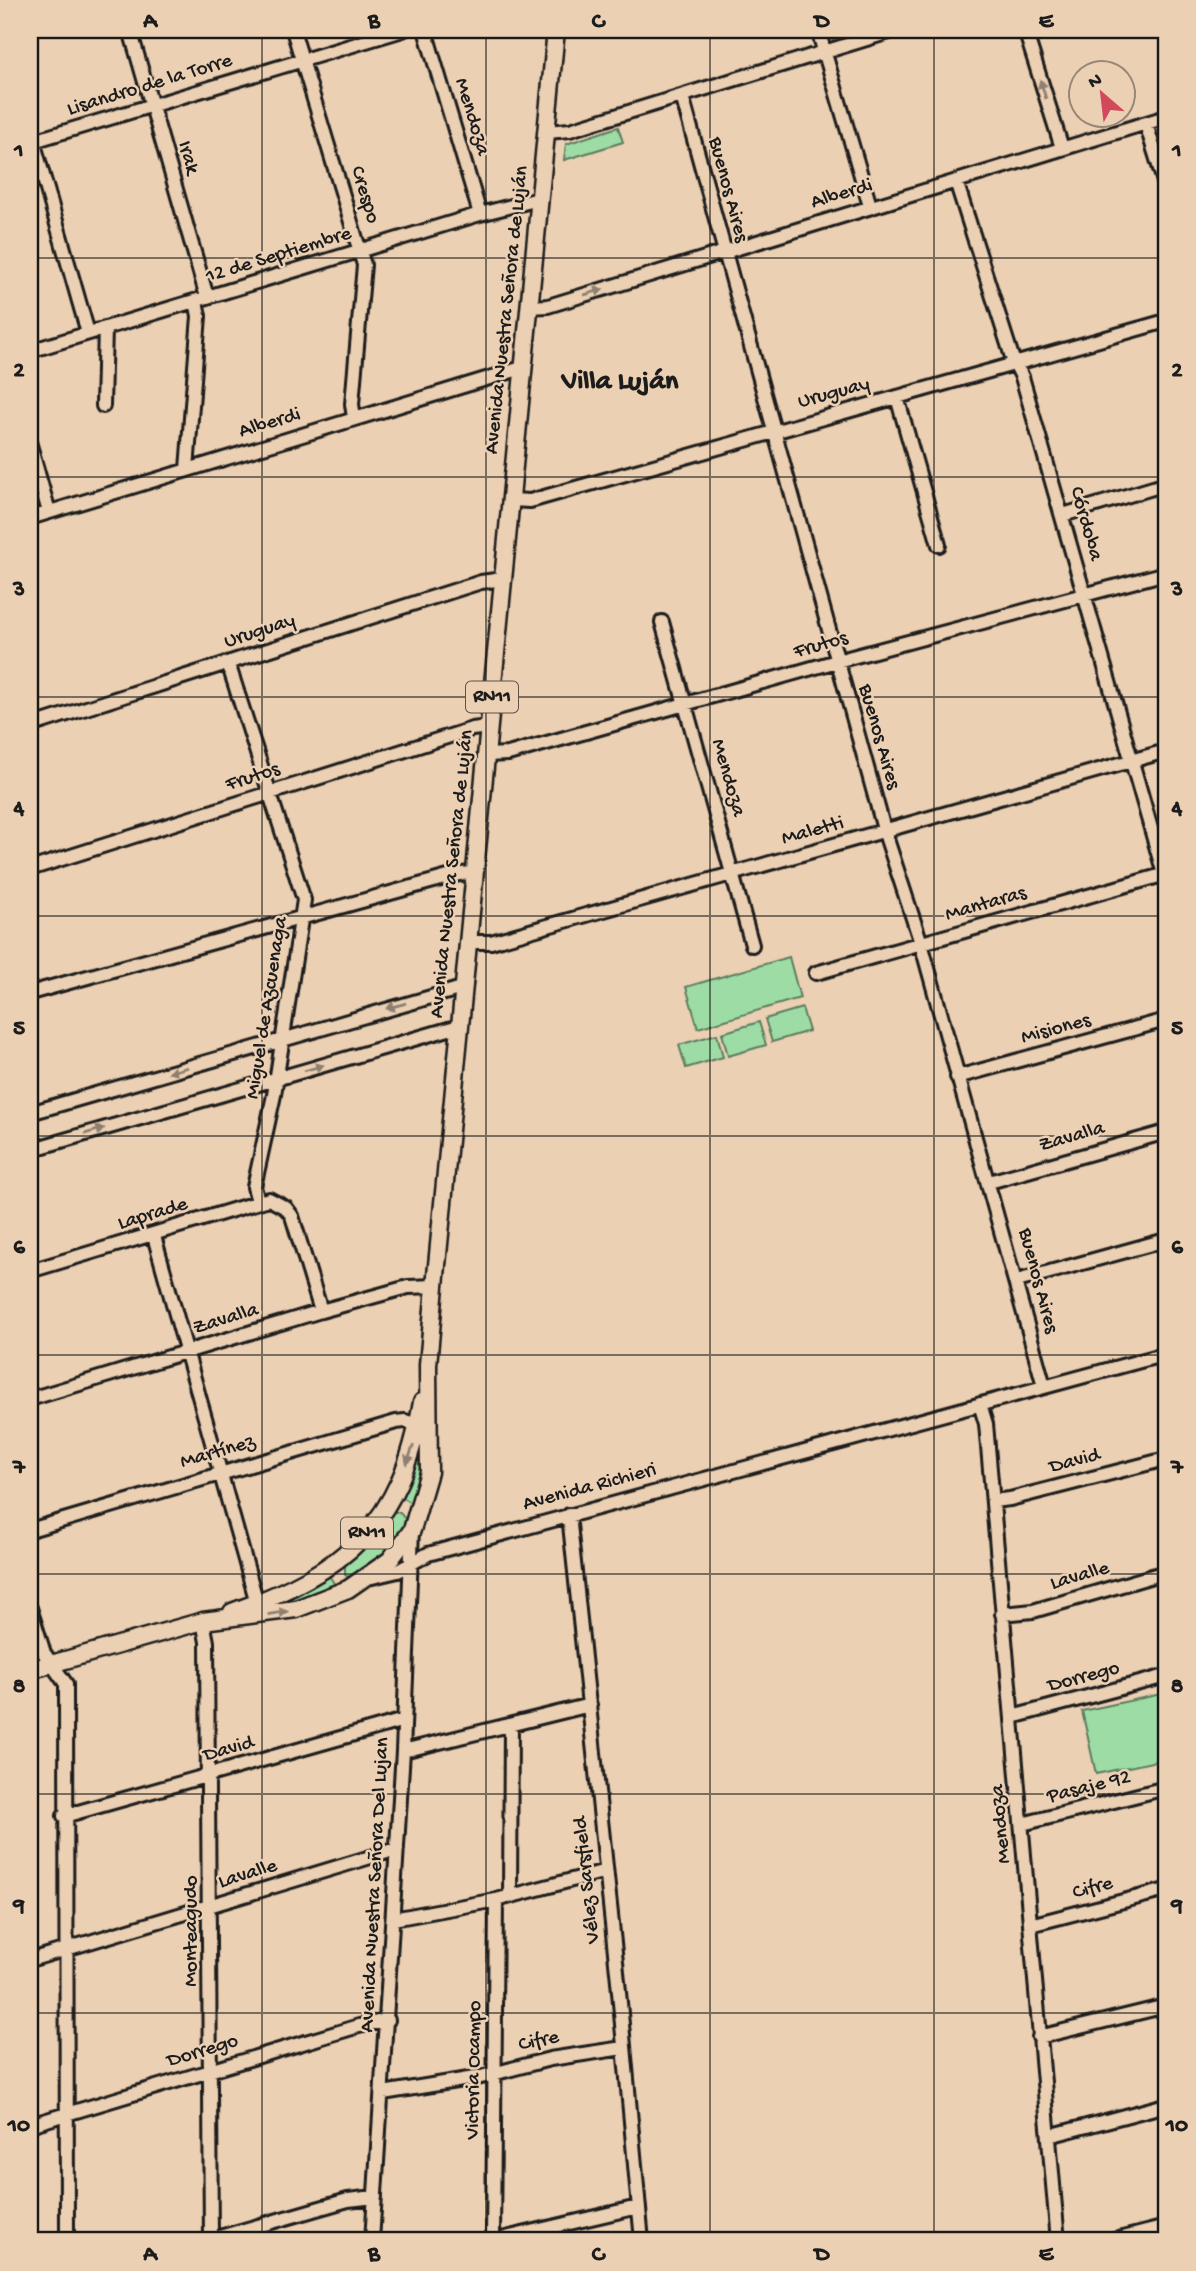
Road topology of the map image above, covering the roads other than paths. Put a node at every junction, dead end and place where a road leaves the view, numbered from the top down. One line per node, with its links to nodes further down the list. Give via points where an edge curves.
1 (130, 30): 12 (street, Irak)
2 (293, 30): 10 (street, Crespo)
3 (403, 30): 10 (street, Lisandro de la Torre)
4 (425, 30): 22 (street, Mendoza)
5 (556, 30): 15 (main road, Avenida Nuestra Señora de Luján / RN11)
6 (818, 30): 9 (street)
7 (896, 30): 9 (street)
8 (1025, 30): 17 (street, one-way to 8)
9 (825, 52): 11 (street); 21 (street)
10 (302, 60): 12 (street, Lisandro de la Torre); 23 (street, Crespo)
11 (682, 96): 15 (street, via 570,130); 24 (street, Buenos Aires)
12 (151, 105): 16 (street, Lisandro de la Torre); 25 (street, Irak)
13 (1166, 117): 14 (street, Alberdi)
14 (1146, 124): 17 (street, Alberdi); 19 (street)
15 (547, 132): 20 (main road, Avenida Nuestra Señora de Luján / RN11)
16 (31, 138): 29 (street)
17 (1062, 148): 18 (street, Alberdi)
18 (956, 181): 21 (street, Alberdi); 31 (street, Córdoba)
19 (1166, 188)
20 (539, 200): 22 (street, 12 de Septiembre); 26 (main road, Avenida Nuestra Señora de Luján / RN11)
21 (870, 206): 24 (street, Alberdi)
22 (480, 214): 23 (street, 12 de Septiembre)
23 (362, 251): 25 (street, 12 de Septiembre); 35 (street, Crespo)
24 (724, 252): 26 (street, Alberdi, one-way to 24, via 548,306); 36 (street, Buenos Aires)
25 (201, 299): 28 (street, 12 de Septiembre); 38 (street)
26 (528, 307): 32 (main road, Avenida Nuestra Señora de Luján / RN11)
27 (1166, 321): 31 (street, Uruguay)
28 (105, 328): 29 (street, 12 de Septiembre); 34 (street)
29 (88, 333): 30 (street, 12 de Septiembre)
30 (30, 351)
31 (1016, 365): 33 (street, Uruguay); 42 (street, Córdoba)
32 (522, 368): 35 (street, Alberdi); 40 (main road, Avenida Nuestra Señora de Luján / RN11)
33 (897, 397): 36 (street, Uruguay); 44 (street)
34 (103, 406)
35 (354, 418): 38 (street, Alberdi)
36 (774, 430): 40 (street, Uruguay, via 530,501); 49 (street, Buenos Aires)
37 (30, 445): 41 (street)
38 (187, 469): 41 (street, Alberdi)
39 (1166, 484): 42 (street)
40 (511, 500): 46 (main road, Avenida Nuestra Señora de Luján / RN11)
41 (49, 512): 43 (street, Alberdi)
42 (1063, 515): 47 (street, Córdoba)
43 (30, 518)
44 (939, 545)
45 (1166, 573): 47 (street, Frutos)
46 (503, 579): 50 (street, Uruguay, via 481,582); 53 (main road, Avenida Nuestra Señora de Luján / RN11)
47 (1085, 596): 49 (street, Frutos); 56 (street, Córdoba)
48 (662, 622): 51 (street, Mendoza)
49 (837, 661): 51 (street, Frutos); 58 (street, Buenos Aires)
50 (228, 663): 52 (street, Uruguay); 57 (street, Miguel de Azcuenaga)
51 (686, 705): 55 (street, Frutos, via 508,754); 61 (street, Mendoza)
52 (30, 726)
53 (489, 727): 55 (main road, Avenida Nuestra Señora de Luján / RN11); 57 (street, Frutos)
54 (1166, 751): 56 (street, Maletti)
55 (486, 755): 60 (main road, Avenida Nuestra Señora de Luján / RN11)
56 (1133, 761): 58 (street, Maletti); 62 (street, Córdoba)
57 (270, 793): 59 (street, Frutos); 63 (street, Miguel de Azcuenaga, via 304,900)
58 (885, 833): 61 (street, Maletti); 65 (street, Buenos Aires)
59 (30, 869)
60 (475, 873): 63 (street); 64 (main road, Avenida Nuestra Señora de Luján / RN11)
61 (734, 873): 64 (street, Maletti, via 491,942); 66 (street, Mendoza)
62 (1166, 877): 65 (street, Mantaras)
63 (303, 916): 69 (street); 72 (street, Miguel de Azcuenaga)
64 (468, 942): 68 (main road, Avenida Nuestra Señora de Luján / RN11)
65 (921, 943): 67 (street, Mantaras); 73 (street, Buenos Aires)
66 (752, 945)
67 (816, 973)
68 (462, 988): 71 (main road, Avenida Nuestra Señora de Luján / RN11); 72 (street, one-way to 72)
69 (30, 993)
70 (1166, 1020): 73 (street, Misiones)
71 (459, 1026): 74 (street, one-way to 71); 84 (main road, Avenida Nuestra Señora de Luján / RN11)
72 (283, 1039): 74 (street, Miguel de Azcuenaga); 75 (street, one-way to 75)
73 (957, 1077): 78 (street, Buenos Aires)
74 (275, 1079): 77 (street, one-way to 74); 79 (street, Miguel de Azcuenaga, via 254,1187)
75 (30, 1113)
76 (1166, 1132): 78 (street, Zavalla)
77 (30, 1150)
78 (989, 1182): 83 (street, Buenos Aires)
79 (258, 1201): 80 (street, Laprade); 85 (street, via 269,1199 292,1216)
80 (154, 1236): 82 (street, Laprade); 86 (street)
81 (1166, 1240): 83 (street)
82 (30, 1271)
83 (1017, 1281): 89 (street, Buenos Aires)
84 (435, 1286): 85 (street, Zavalla, via 408,1287); 88 (main road, Avenida Nuestra Señora de Luján / RN11)
85 (321, 1311): 86 (street, Zavalla)
86 (187, 1352): 90 (street, Zavalla); 94 (street)
87 (1166, 1354): 89 (street, Avenida Richieri)
88 (429, 1365): 92 (main road, RN11); 98 (main road, Avenida Nuestra Señora de Luján / RN11, via 429,1472)
89 (1044, 1385): 91 (street, Avenida Richieri)
90 (30, 1399)
91 (980, 1404): 95 (street, Mendoza); 97 (street, Avenida Richieri)
92 (418, 1425): 94 (street, Martínez, via 396,1422); 96 (main road, RN11, one-way to 96, via 411,1456)
93 (1166, 1459): 95 (street, David)
94 (220, 1472): 99 (street, Martínez); 105 (street)
95 (993, 1501): 107 (street, Mendoza)
96 (389, 1507): 98 (main road, RN11, via 406,1506); 100 (main road, RN11)
97 (569, 1515): 101 (street, Avenida Richieri, via 429,1554); 112 (street, Vélez Sarsfield)
98 (414, 1526): 101 (street, Avenida Nuestra Señora Del Lujan); 103 (main road, Avenida Nuestra Señora de Luján / RN11, via 390,1560)
99 (30, 1530)
100 (334, 1564): 104 (main road, RN11, via 336,1580); 105 (main road, RN11)
101 (410, 1566): 103 (street, Avenida Richieri); 114 (street, Avenida Nuestra Señora Del Lujan)
102 (1166, 1572): 107 (street, Lavalle, via 1033,1611)
103 (367, 1578): 104 (main road, Avenida Richieri / RN11)
104 (348, 1589): 108 (main road, Avenida Richieri / RN11, one-way to 104, via 296,1609)
105 (257, 1603): 108 (main road, RN11)
106 (30, 1608): 109 (street, via 41,1646)
107 (1002, 1614): 113 (street, Mendoza)
108 (206, 1621): 109 (main road, Avenida Richieri / RN11); 117 (street, Monteagudo)
109 (52, 1663): 110 (main road, Avenida Richieri / RN11); 119 (street, via 66,1684)
110 (30, 1670)
111 (1166, 1676): 113 (street, Dorrego)
112 (590, 1705): 115 (street); 122 (street, Vélez Sarsfield)
113 (1012, 1717): 120 (street, Mendoza)
114 (404, 1720): 116 (street, Avenida Nuestra Señora Del Lujan); 117 (street, David)
115 (511, 1725): 116 (street); 124 (street)
116 (403, 1751): 121 (street, Avenida Nuestra Señora Del Lujan)
117 (210, 1776): 119 (street, David); 126 (street, Monteagudo)
118 (1166, 1788): 120 (street, Pasaje 92)
119 (64, 1816): 129 (street)
120 (1021, 1824): 128 (street, Mendoza)
121 (397, 1849): 126 (street, Lavalle); 127 (street, Avenida Nuestra Señora Del Lujan)
122 (606, 1871): 124 (street); 134 (street, Vélez Sarsfield)
123 (1166, 1890): 128 (street, Cifre)
124 (510, 1896): 125 (street)
125 (496, 1900): 127 (street); 136 (street, Victoria Ocampo)
126 (211, 1906): 129 (street, Lavalle); 135 (street, Monteagudo)
127 (393, 1919): 132 (street, Avenida Nuestra Señora Del Lujan)
128 (1030, 1925): 133 (street, Mendoza)
129 (66, 1949): 130 (street, Lavalle); 139 (street)
130 (30, 1960)
131 (1166, 2006): 133 (street)
132 (388, 2020): 135 (street, Dorrego); 137 (street, Avenida Nuestra Señora Del Lujan)
133 (1039, 2037): 141 (street, Mendoza)
134 (623, 2048): 136 (street, Cifre); 143 (street, Vélez Sarsfield)
135 (211, 2069): 139 (street, Dorrego); 146 (street, Monteagudo)
136 (495, 2072): 137 (street, Cifre); 148 (street, Victoria Ocampo)
137 (383, 2093): 142 (street, Avenida Nuestra Señora Del Lujan)
138 (1166, 2105): 141 (street)
139 (67, 2114): 140 (street, Dorrego); 145 (street)
140 (30, 2125)
141 (1049, 2136): 150 (street, Mendoza)
142 (375, 2197): 146 (street, via 348,2200); 147 (street, Avenida Nuestra Señora Del Lujan)
143 (638, 2207): 148 (street); 149 (street, Vélez Sarsfield)
144 (1166, 2227): 151 (street)
145 (67, 2241)
146 (209, 2241)
147 (372, 2241)
148 (493, 2241)
149 (642, 2241)
150 (1058, 2241)
151 (1111, 2241)

